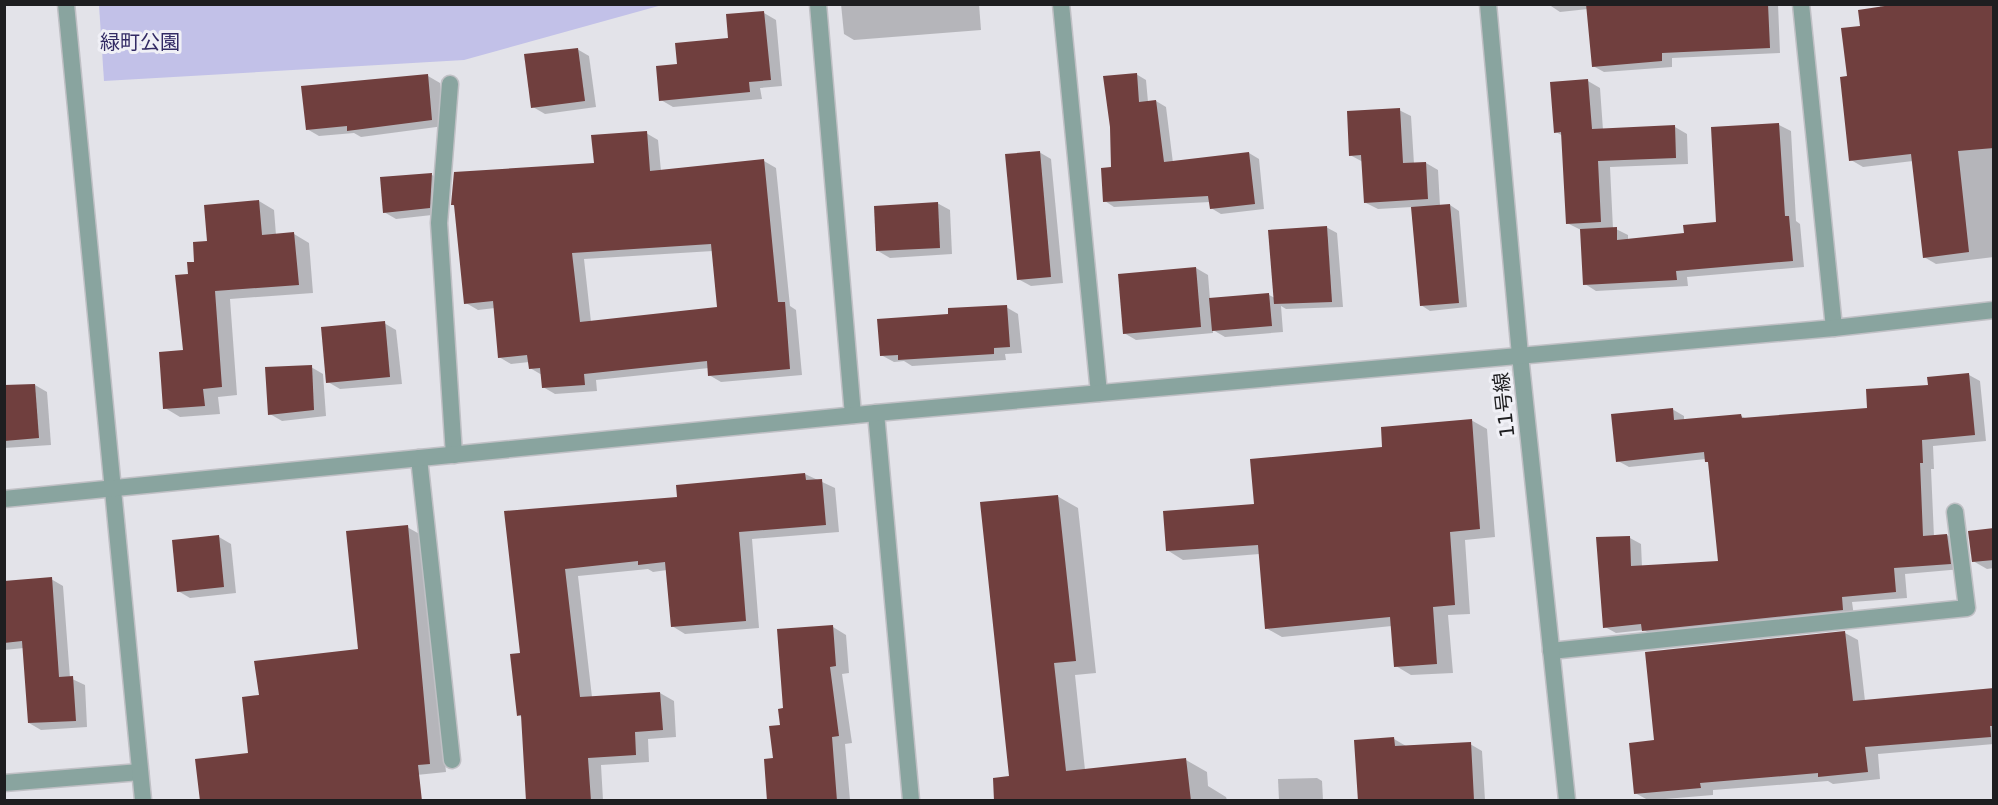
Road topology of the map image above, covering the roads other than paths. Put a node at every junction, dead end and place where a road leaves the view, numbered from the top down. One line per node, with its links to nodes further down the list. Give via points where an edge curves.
1 (66, 4): 15 (street)
2 (818, 4): 12 (street)
3 (1060, 4): 10 (street)
4 (1488, 4): 9 (street, 11号線)
5 (1801, 4): 8 (street)
6 (450, 84): 13 (street, via 439,223)
7 (1994, 310): 8 (street)
8 (1834, 328): 9 (street)
9 (1520, 355): 10 (street); 18 (street, 11号線)
10 (1099, 393): 11 (street)
11 (876, 413): 12 (street); 23 (street)
12 (853, 415): 13 (street)
13 (454, 454): 14 (street)
14 (419, 458): 15 (street); 19 (street)
15 (113, 488): 16 (street); 20 (street)
16 (4, 499)
17 (1955, 512): 18 (street, via 1967,608)
18 (1551, 651): 24 (street, 11号線)
19 (452, 759)
20 (140, 772): 21 (street); 22 (street)
21 (4, 783)
22 (142, 801)
23 (911, 801)
24 (1567, 801)

